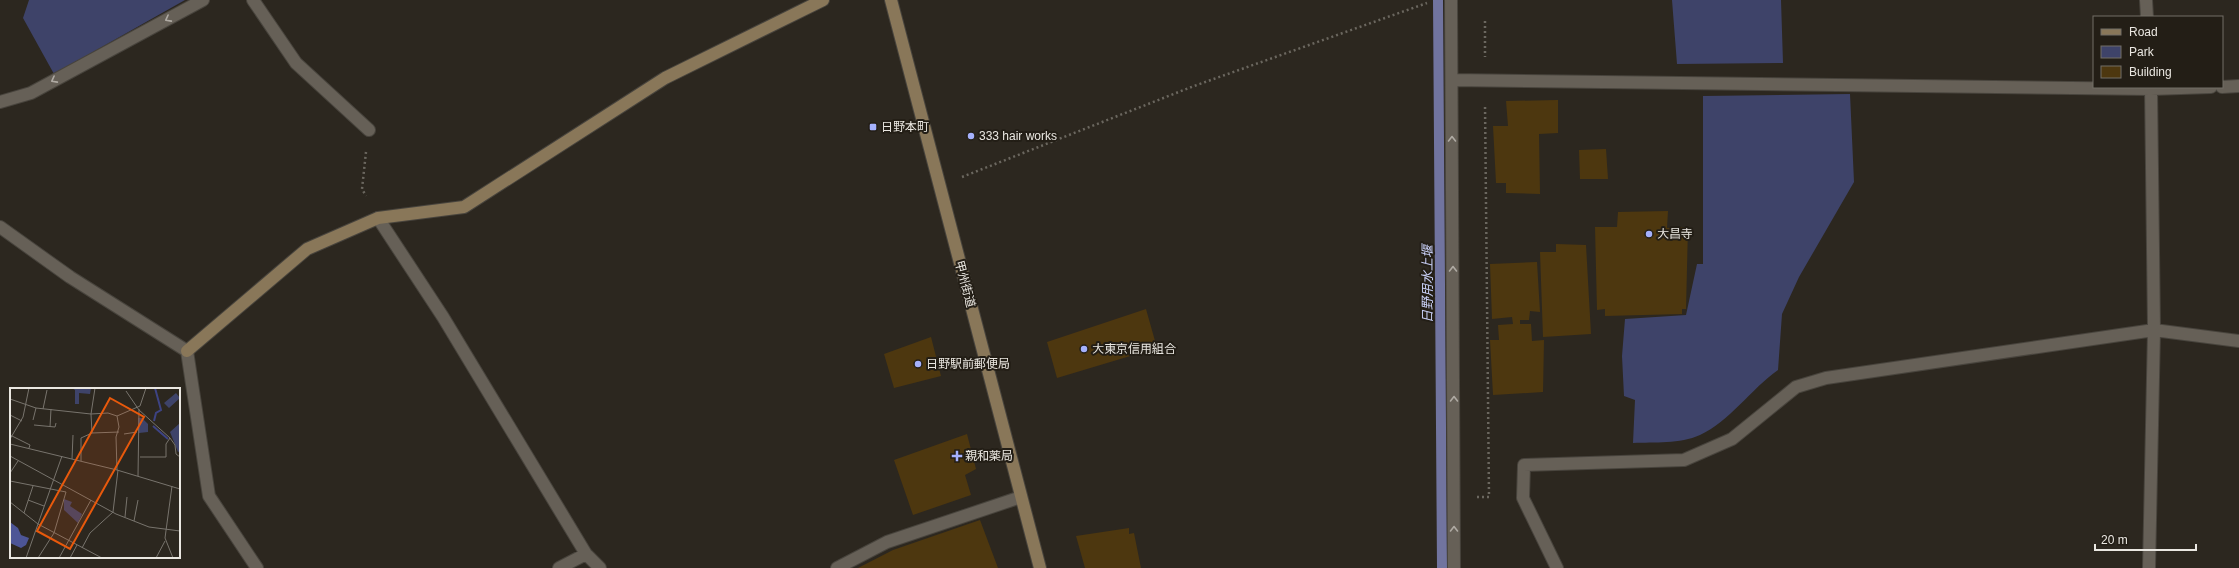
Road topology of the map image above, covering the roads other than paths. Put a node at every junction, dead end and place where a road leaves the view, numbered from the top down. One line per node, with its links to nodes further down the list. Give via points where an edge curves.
1 (203, 0): 13 (street, one-way to 13, via 31,93)
2 (253, 0): 14 (street, via 296,63)
3 (823, 0): 15 (street, via 665,78 464,207)
4 (891, 0): 20 (street, 甲州街道)
5 (1451, 0): 8 (street)
6 (2146, 0): 7 (street)
7 (2147, 16)
8 (1452, 80): 10 (street); 27 (street, one-way to 8)
9 (2239, 86): 11 (street)
10 (2093, 87)
11 (2223, 87)
12 (2151, 88): 17 (street)
13 (0, 102)
14 (369, 130)
15 (378, 218): 19 (street, via 308,249); 21 (street, via 443,317)
16 (0, 227): 19 (street, via 70,276)
17 (2154, 330): 18 (street); 28 (street, via 1811,382 1796,387 1732,439 1684,460 1524,465 1524,498); 29 (street)
18 (2239, 341)
19 (187, 351): 22 (street, via 209,496)
20 (1021, 497): 25 (street, via 887,542); 26 (street, 甲州街道)
21 (586, 554): 23 (street); 24 (street)
22 (257, 568)
23 (559, 568)
24 (600, 568)
25 (837, 568)
26 (1040, 568)
27 (1454, 568)
28 (1557, 568)
29 (2149, 568)

